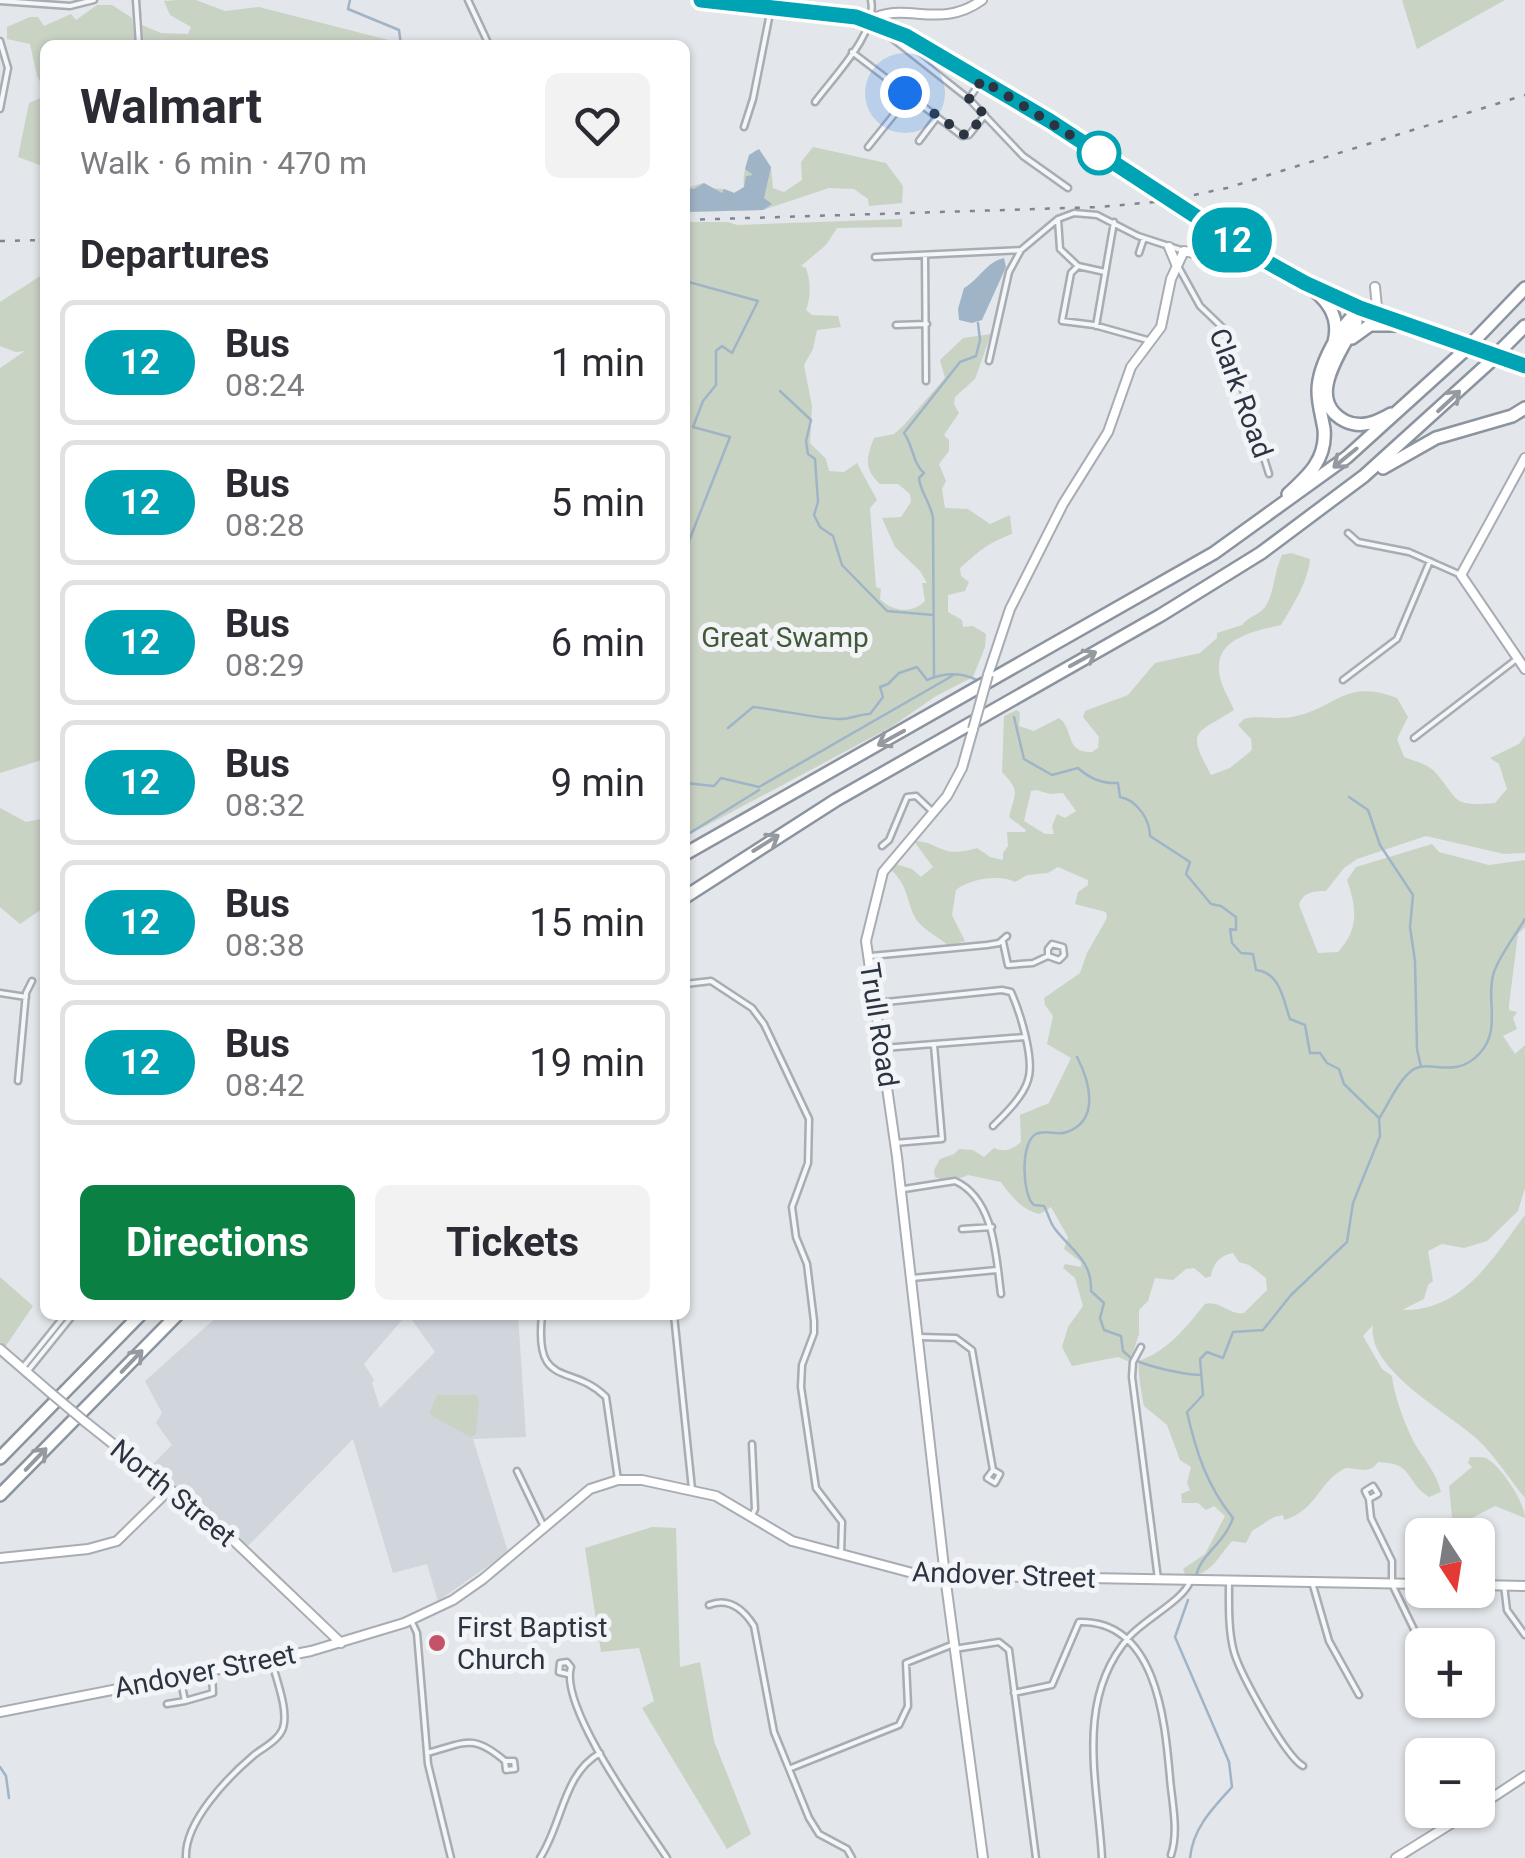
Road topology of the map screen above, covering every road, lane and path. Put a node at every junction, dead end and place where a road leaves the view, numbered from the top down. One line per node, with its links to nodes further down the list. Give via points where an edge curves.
1 (94, 0): 6 (street, via 70,6)
2 (136, 0): 10 (street)
3 (702, 0): 8 (main road)
4 (871, 0): 9 (street)
5 (982, 0): 9 (main road, via 951,16 886,14)
6 (0, 1)
7 (472, 1): 11 (street)
8 (771, 8): 9 (main road); 21 (street)
9 (870, 20): 13 (street); 14 (main road); 16 (street)
10 (139, 40)
11 (487, 40)
12 (0, 41): 18 (street, via 8,68)
13 (852, 52): 15 (street); 17 (street)
14 (982, 80): 16 (street); 33 (main road, bridge)
15 (909, 96): 20 (street); 23 (street)
16 (969, 99): 19 (street)
17 (815, 102)
18 (0, 109)
19 (985, 115): 20 (street, via 966,136); 24 (street, via 1023,156)
20 (937, 118): 22 (street)
21 (744, 127)
22 (919, 140)
23 (868, 148)
24 (1068, 188)
25 (1058, 218): 26 (street, via 1074,213); 29 (street); 36 (street, via 1058,245)
26 (1114, 222): 27 (street); 37 (street)
27 (1144, 238): 28 (street); 31 (street)
28 (1169, 247): 30 (street); 35 (main road)
29 (1021, 250): 32 (street); 49 (street, via 1002,292)
30 (1184, 251): 33 (main road, via 1248,265); 35 (main road, Trull Road)
31 (1139, 253)
32 (925, 256): 34 (street); 42 (street)
33 (1258, 257): 38 (main road)
34 (874, 258)
35 (1176, 264): 47 (main road, Trull Road); 55 (street, Clark Road, via 1224,332)
36 (1078, 266): 37 (street); 45 (street, via 1069,278 1062,321)
37 (1106, 272): 45 (street)
38 (1305, 283): 41 (main road); 48 (highway, via 1334,316)
39 (1375, 288): 44 (main road, via 1377,306)
40 (1525, 288): 52 (highway)
41 (1360, 308): 44 (main road); 48 (highway)
42 (928, 324): 43 (street); 51 (street)
43 (896, 325)
44 (1405, 325): 48 (highway, via 1363,327); 50 (main road)
45 (1096, 326): 47 (street)
46 (1525, 326): 56 (highway, one-way to 46, via 1409,438)
47 (1151, 341): 65 (main road, Trull Road, bridge, via 1130,367 1111,425 1010,609 957,780)
48 (1337, 351): 52 (highway, via 1326,393 1343,420 1374,422); 59 (highway, via 1318,384 1324,435 1316,466)
49 (990, 362)
50 (1525, 366)
51 (926, 381)
52 (1419, 395): 59 (highway, one-way to 59, via 1301,493)
53 (1525, 408): 56 (highway, via 1416,448)
54 (1525, 458): 60 (main road)
55 (1269, 474)
56 (1322, 509): 68 (highway, one-way to 56, via 836,800 1190,598)
57 (1348, 533): 58 (street, via 1362,544)
58 (1430, 561): 60 (street); 63 (street, via 1397,639)
59 (1195, 565): 67 (highway, one-way to 67)
60 (1461, 575): 61 (main road)
61 (1518, 658): 62 (main road); 64 (street)
62 (1525, 669)
63 (1343, 680)
64 (1414, 738)
65 (934, 813): 66 (street, via 916,796 906,797); 71 (main road, Trull Road, via 882,876 866,937)
66 (882, 846)
67 (690, 851)
68 (690, 894)
69 (1008, 936): 70 (street)
70 (1003, 942): 71 (street); 72 (street, via 1008,964)
71 (868, 956): 77 (main road, Trull Road)
72 (1048, 956)
73 (32, 981): 76 (street)
74 (690, 983): 110 (street, via 711,982 752,1008 808,1119 808,1164 792,1207 814,1321 801,1387 816,1488 842,1522)
75 (0, 993): 76 (street)
76 (26, 997): 81 (street)
77 (876, 1003): 78 (street, via 1011,992); 80 (main road, Trull Road)
78 (1025, 1037): 79 (street); 82 (street, via 1028,1082)
79 (934, 1044): 80 (street); 83 (street, via 942,1138)
80 (883, 1048): 83 (main road, Trull Road)
81 (18, 1080)
82 (993, 1126)
83 (896, 1143): 84 (main road, Trull Road)
84 (899, 1189): 85 (street, via 956,1182); 88 (main road, Trull Road)
85 (992, 1227): 86 (street); 87 (street)
86 (962, 1229)
87 (997, 1270): 88 (street); 89 (street)
88 (910, 1278): 95 (main road, Trull Road)
89 (1001, 1294)
90 (65, 1320): 98 (street)
91 (135, 1320): 100 (highway)
92 (172, 1320): 106 (highway, one-way to 92)
93 (542, 1320): 103 (street, via 549,1366 606,1396)
94 (675, 1320): 104 (street)
95 (918, 1338): 101 (street, via 956,1338 972,1350); 112 (main road, Trull Road)
96 (1140, 1347): 113 (street, via 1132,1377)
97 (0, 1349): 98 (main road, North Street)
98 (25, 1370): 105 (main road, North Street, bridge)
99 (752, 1444): 108 (street)
100 (0, 1458)
101 (993, 1470)
102 (517, 1471): 109 (street)
103 (618, 1480): 104 (main road, Andover Street); 109 (main road, Andover Street, via 590,1489)
104 (692, 1488): 108 (main road, Andover Street)
105 (169, 1490): 111 (main road, via 135,1527 107,1544); 127 (main road, North Street)
106 (0, 1496)
107 (1369, 1499): 117 (street, via 1392,1560)
108 (751, 1518): 110 (main road, Andover Street, via 792,1541)
109 (544, 1527): 123 (main road, Andover Street, via 452,1600)
110 (840, 1555): 112 (main road, Andover Street)
111 (0, 1558)
112 (944, 1576): 113 (main road, Andover Street); 128 (main road, Trull Road)
113 (1158, 1580): 114 (main road, Andover Street)
114 (1190, 1581): 115 (main road, Andover Street); 126 (street, via 1186,1592)
115 (1229, 1581): 116 (main road, Andover Street); 141 (street, via 1237,1660 1288,1752)
116 (1312, 1582): 117 (main road, Andover Street); 134 (street, via 1330,1641)
117 (1392, 1584): 118 (main road, Andover Street); 124 (street)
118 (1405, 1584)
119 (1495, 1585): 120 (main road)
120 (1504, 1585): 121 (main road); 125 (street, via 1507,1610)
121 (1525, 1586)
122 (709, 1604): 142 (street, via 732,1604 754,1626 774,1732)
123 (411, 1620): 127 (main road, Andover Street); 138 (street)
124 (1413, 1628)
125 (1525, 1635)
126 (1127, 1639): 133 (street, via 1079,1622 1052,1685); 146 (street, via 1161,1700); 154 (street, via 1106,1673 1093,1725)
127 (342, 1643): 129 (main road, Andover Street)
128 (954, 1646): 133 (street, via 1003,1644); 142 (street, via 906,1663 908,1706 898,1725); 152 (main road, Trull Road)
129 (271, 1658): 130 (main road, Andover Street); 147 (street, via 283,1728 198,1818)
130 (211, 1669): 132 (main road, Andover Street); 135 (street, via 213,1693)
131 (568, 1674): 139 (street, via 581,1721)
132 (180, 1676): 135 (street); 137 (main road, Andover Street)
133 (1014, 1692): 153 (street)
134 (1358, 1695)
135 (185, 1701): 136 (street)
136 (167, 1704)
137 (0, 1712)
138 (427, 1753): 140 (street, via 474,1742); 148 (street)
139 (600, 1753): 149 (street, via 576,1772); 150 (street)
140 (505, 1761)
141 (1303, 1766)
142 (790, 1768): 151 (street, via 813,1826)
143 (1525, 1776): 144 (main road)
144 (1495, 1796)
145 (1447, 1828): 155 (main road)
146 (1171, 1855)
147 (186, 1858)
148 (450, 1858)
149 (540, 1858)
150 (667, 1858)
151 (852, 1858)
152 (983, 1858)
153 (1036, 1858)
154 (1102, 1858)
155 (1396, 1858)

